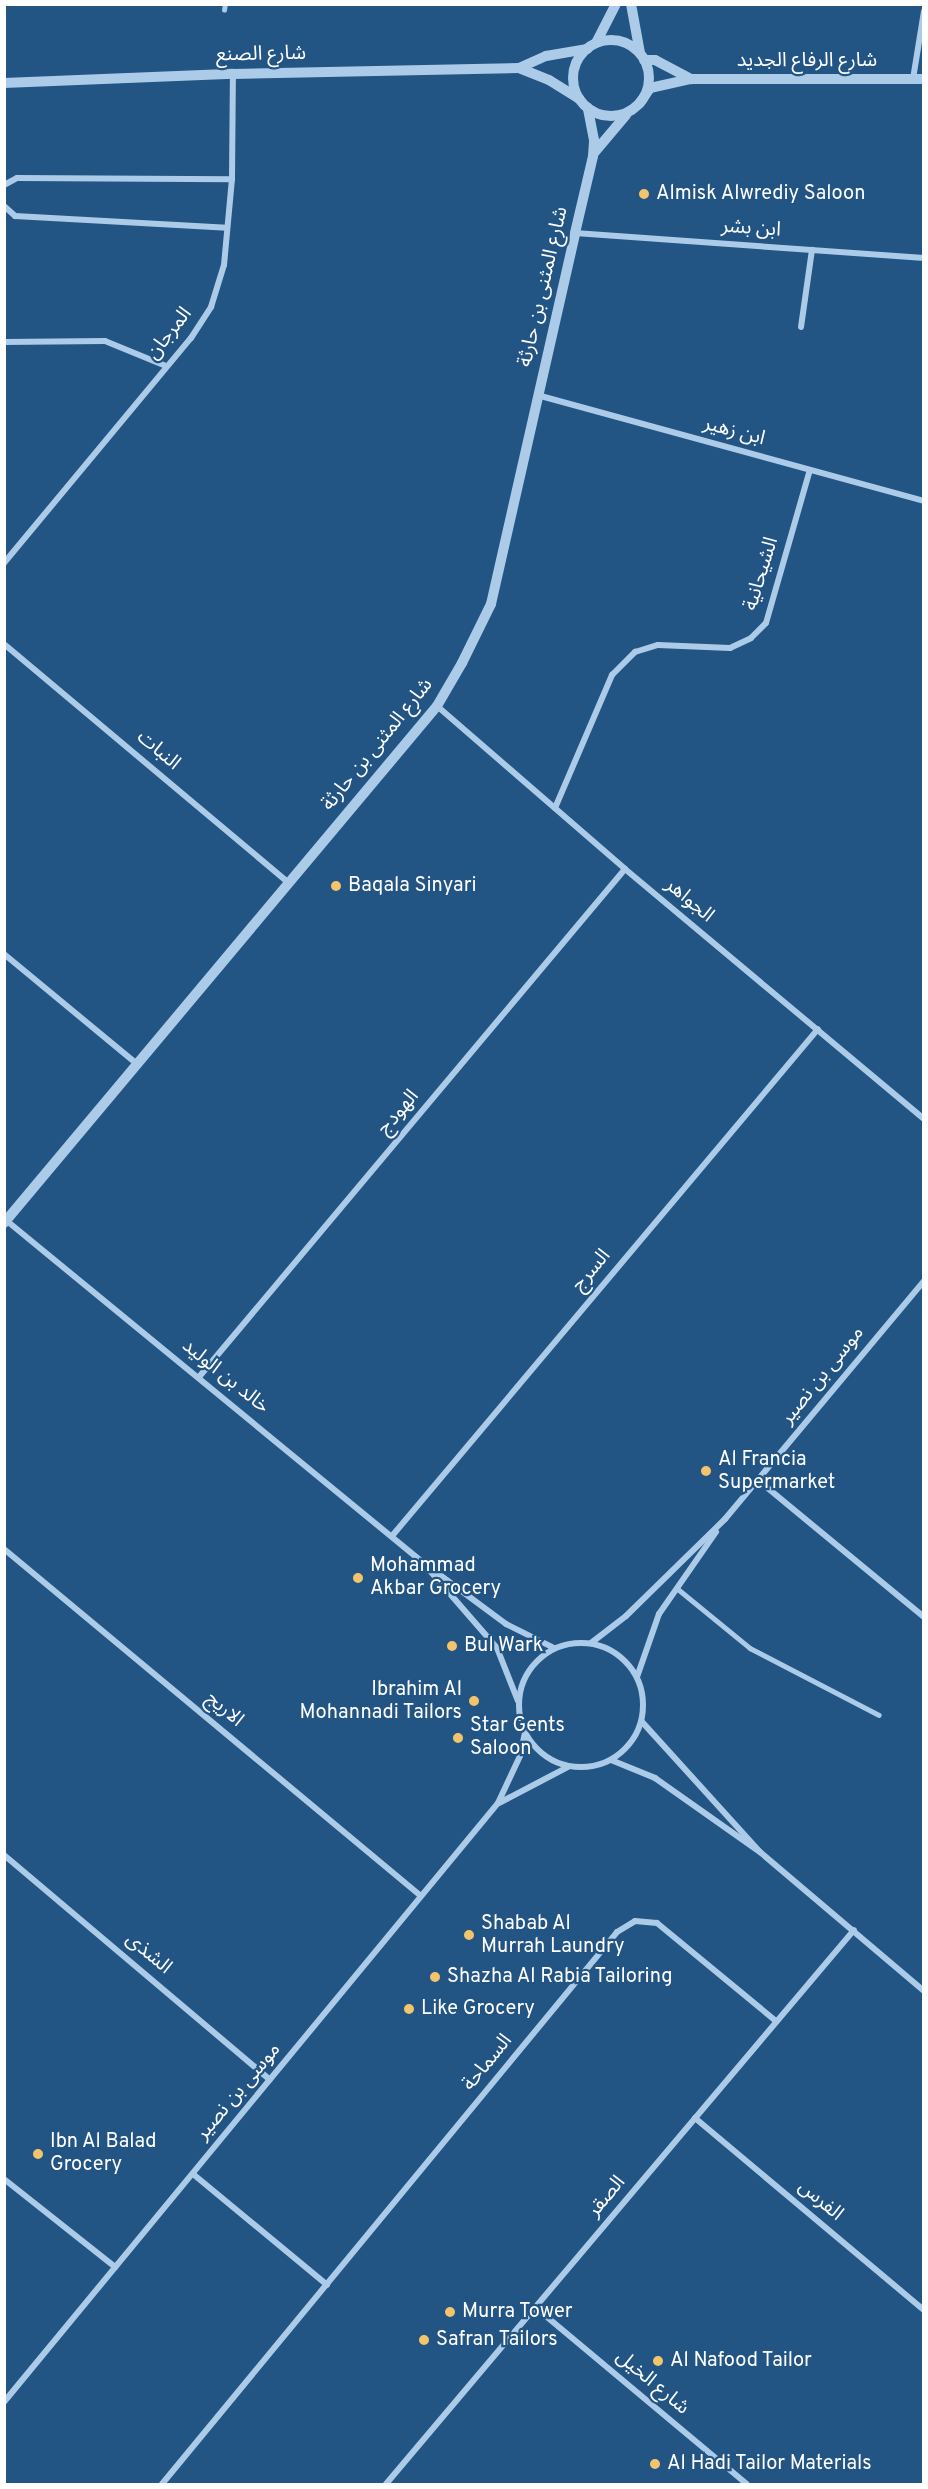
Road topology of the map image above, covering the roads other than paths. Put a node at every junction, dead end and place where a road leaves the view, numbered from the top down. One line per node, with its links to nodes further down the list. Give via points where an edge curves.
1 (384, 4): 2 (lane)
2 (404, 4)
3 (616, 4): 6 (street)
4 (632, 4): 7 (street)
5 (924, 11): 11 (street)
6 (592, 46): 7 (street, via 615,40); 8 (street, شارع الصنع, via 546,56); 13 (street, via 575,67 573,78)
7 (642, 56): 10 (street, شارع الرفاع الجديد); 14 (street, via 649,82)
8 (519, 68): 9 (street, شارع الصنع); 13 (street, شارع الصنع)
9 (233, 74): 12 (street, شارع الصنع); 17 (street, المرجان)
10 (691, 79): 11 (street, شارع الرفاع الجديد); 14 (street, شارع الرفاع الجديد, via 650,88)
11 (918, 79)
12 (4, 83)
13 (580, 99): 15 (street)
14 (635, 107): 15 (street, via 609,116); 16 (street, شارع المثنى بن حارثة, via 616,123)
15 (588, 108): 16 (street, شارع المثنى بن حارثة)
16 (593, 156): 21 (street, شارع المثنى بن حارثة)
17 (232, 179): 18 (street, via 17,178); 20 (street, المرجان)
18 (4, 185)
19 (4, 206): 20 (street, via 15,216)
20 (227, 228): 26 (street, المرجان, via 224,265 211,307)
21 (575, 232): 22 (street, ابن بشر); 27 (street, شارع المثنى بن حارثة)
22 (812, 250): 23 (street, ابن بشر); 24 (street)
23 (924, 258)
24 (801, 327)
25 (4, 342): 26 (street, via 105,341)
26 (166, 366): 30 (street, المرجان)
27 (537, 395): 28 (street, ابن زهير); 32 (street, شارع المثنى بن حارثة, via 491,604)
28 (810, 470): 29 (street, ابن زهير); 33 (street, الشيحانية, via 766,623 751,638 729,648 658,645 635,652 612,675)
29 (924, 501)
30 (4, 563)
31 (4, 644): 35 (street, النبات)
32 (437, 706): 33 (street, الجواهر); 35 (street, شارع المثنى بن حارثة)
33 (555, 808): 34 (street, الجواهر)
34 (625, 869): 37 (street, الجواهر); 42 (street, الهودج)
35 (289, 883): 38 (street, شارع المثنى بن حارثة)
36 (4, 954): 38 (street)
37 (818, 1029): 39 (street, الجواهر); 45 (street, السرج)
38 (139, 1066): 40 (street, شارع المثنى بن حارثة)
39 (924, 1119)
40 (6, 1222): 42 (street, خالد بن الوليد)
41 (924, 1281): 43 (street, موسى بن نصير)
42 (199, 1377): 45 (street, خالد بن الوليد)
43 (759, 1481): 44 (street, موسى بن نصير); 49 (street)
44 (725, 1519): 48 (street, موسى بن نصير); 50 (street, موسى بن نصير, via 632,1611)
45 (392, 1536): 47 (street, خالد بن الوليد)
46 (4, 1549): 62 (street, الاريج)
47 (421, 1561): 51 (street, خالد بن الوليد, via 506,1624); 53 (street, خالد بن الوليد, via 490,1639 509,1672)
48 (678, 1589): 52 (street, موسى بن نصير, via 651,1630); 54 (lane, via 750,1648)
49 (924, 1617)
50 (591, 1643): 51 (street); 52 (street, via 626,1660)
51 (554, 1648): 53 (street, via 529,1670)
52 (638, 1677): 55 (street, via 644,1707)
53 (519, 1702): 56 (street)
54 (879, 1715)
55 (642, 1722): 57 (street, via 625,1750); 60 (street)
56 (525, 1732): 58 (street, via 535,1748); 59 (street, موسى بن نصير, via 520,1756)
57 (611, 1760): 58 (street, via 583,1768); 60 (street, via 655,1778)
58 (568, 1767): 59 (street, موسى بن نصير)
59 (498, 1803): 62 (street, موسى بن نصير)
60 (760, 1851): 63 (street)
61 (4, 1855): 66 (street, الشذى)
62 (422, 1896): 66 (street, موسى بن نصير)
63 (854, 1930): 64 (street); 65 (street, الصقر)
64 (924, 1991)
65 (777, 2021): 67 (street, الصقر); 71 (street, السماحة, via 657,1923 635,1921 617,1932)
66 (270, 2080): 68 (street, موسى بن نصير)
67 (695, 2118): 72 (street, الصقر); 73 (street, الفرس)
68 (193, 2174): 70 (street, موسى بن نصير); 71 (street)
69 (4, 2179): 70 (street)
70 (115, 2267): 74 (street, موسى بن نصير)
71 (327, 2285): 75 (street, السماحة)
72 (536, 2307): 76 (street, الصقر); 77 (street, شارع الخيل)
73 (924, 2310)
74 (4, 2402)
75 (162, 2484)
76 (386, 2484)
77 (747, 2484)

